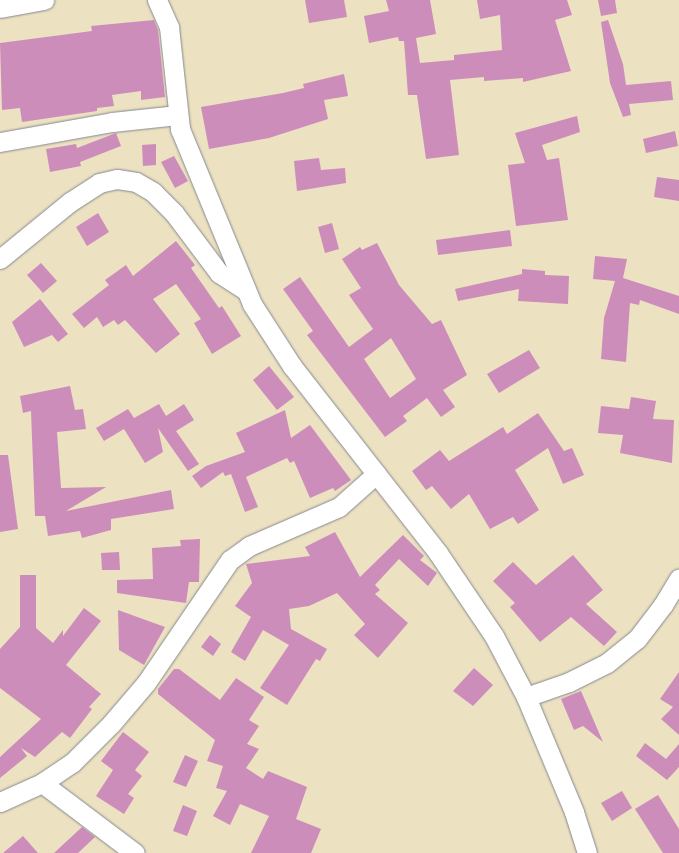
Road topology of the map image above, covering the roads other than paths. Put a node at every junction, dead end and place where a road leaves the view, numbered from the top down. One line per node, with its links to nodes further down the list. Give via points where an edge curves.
1 (44, 0): 3 (street)
2 (157, 0): 4 (street, via 169,26)
3 (0, 8)
4 (178, 115): 5 (street, via 112,122); 7 (street, via 190,158)
5 (0, 142)
6 (0, 260): 7 (street, via 70,202 99,183 117,179 136,182 153,192 174,213 219,273)
7 (244, 289): 8 (street, via 292,366)
8 (376, 474): 10 (street, via 468,596 511,665); 11 (street, via 339,507 249,546 230,560 146,683 72,763)
9 (679, 578): 10 (street, via 637,639 607,664 570,682)
10 (526, 697): 14 (street, via 574,812)
11 (42, 783): 12 (street); 13 (street)
12 (0, 802)
13 (135, 853)
14 (587, 853)

